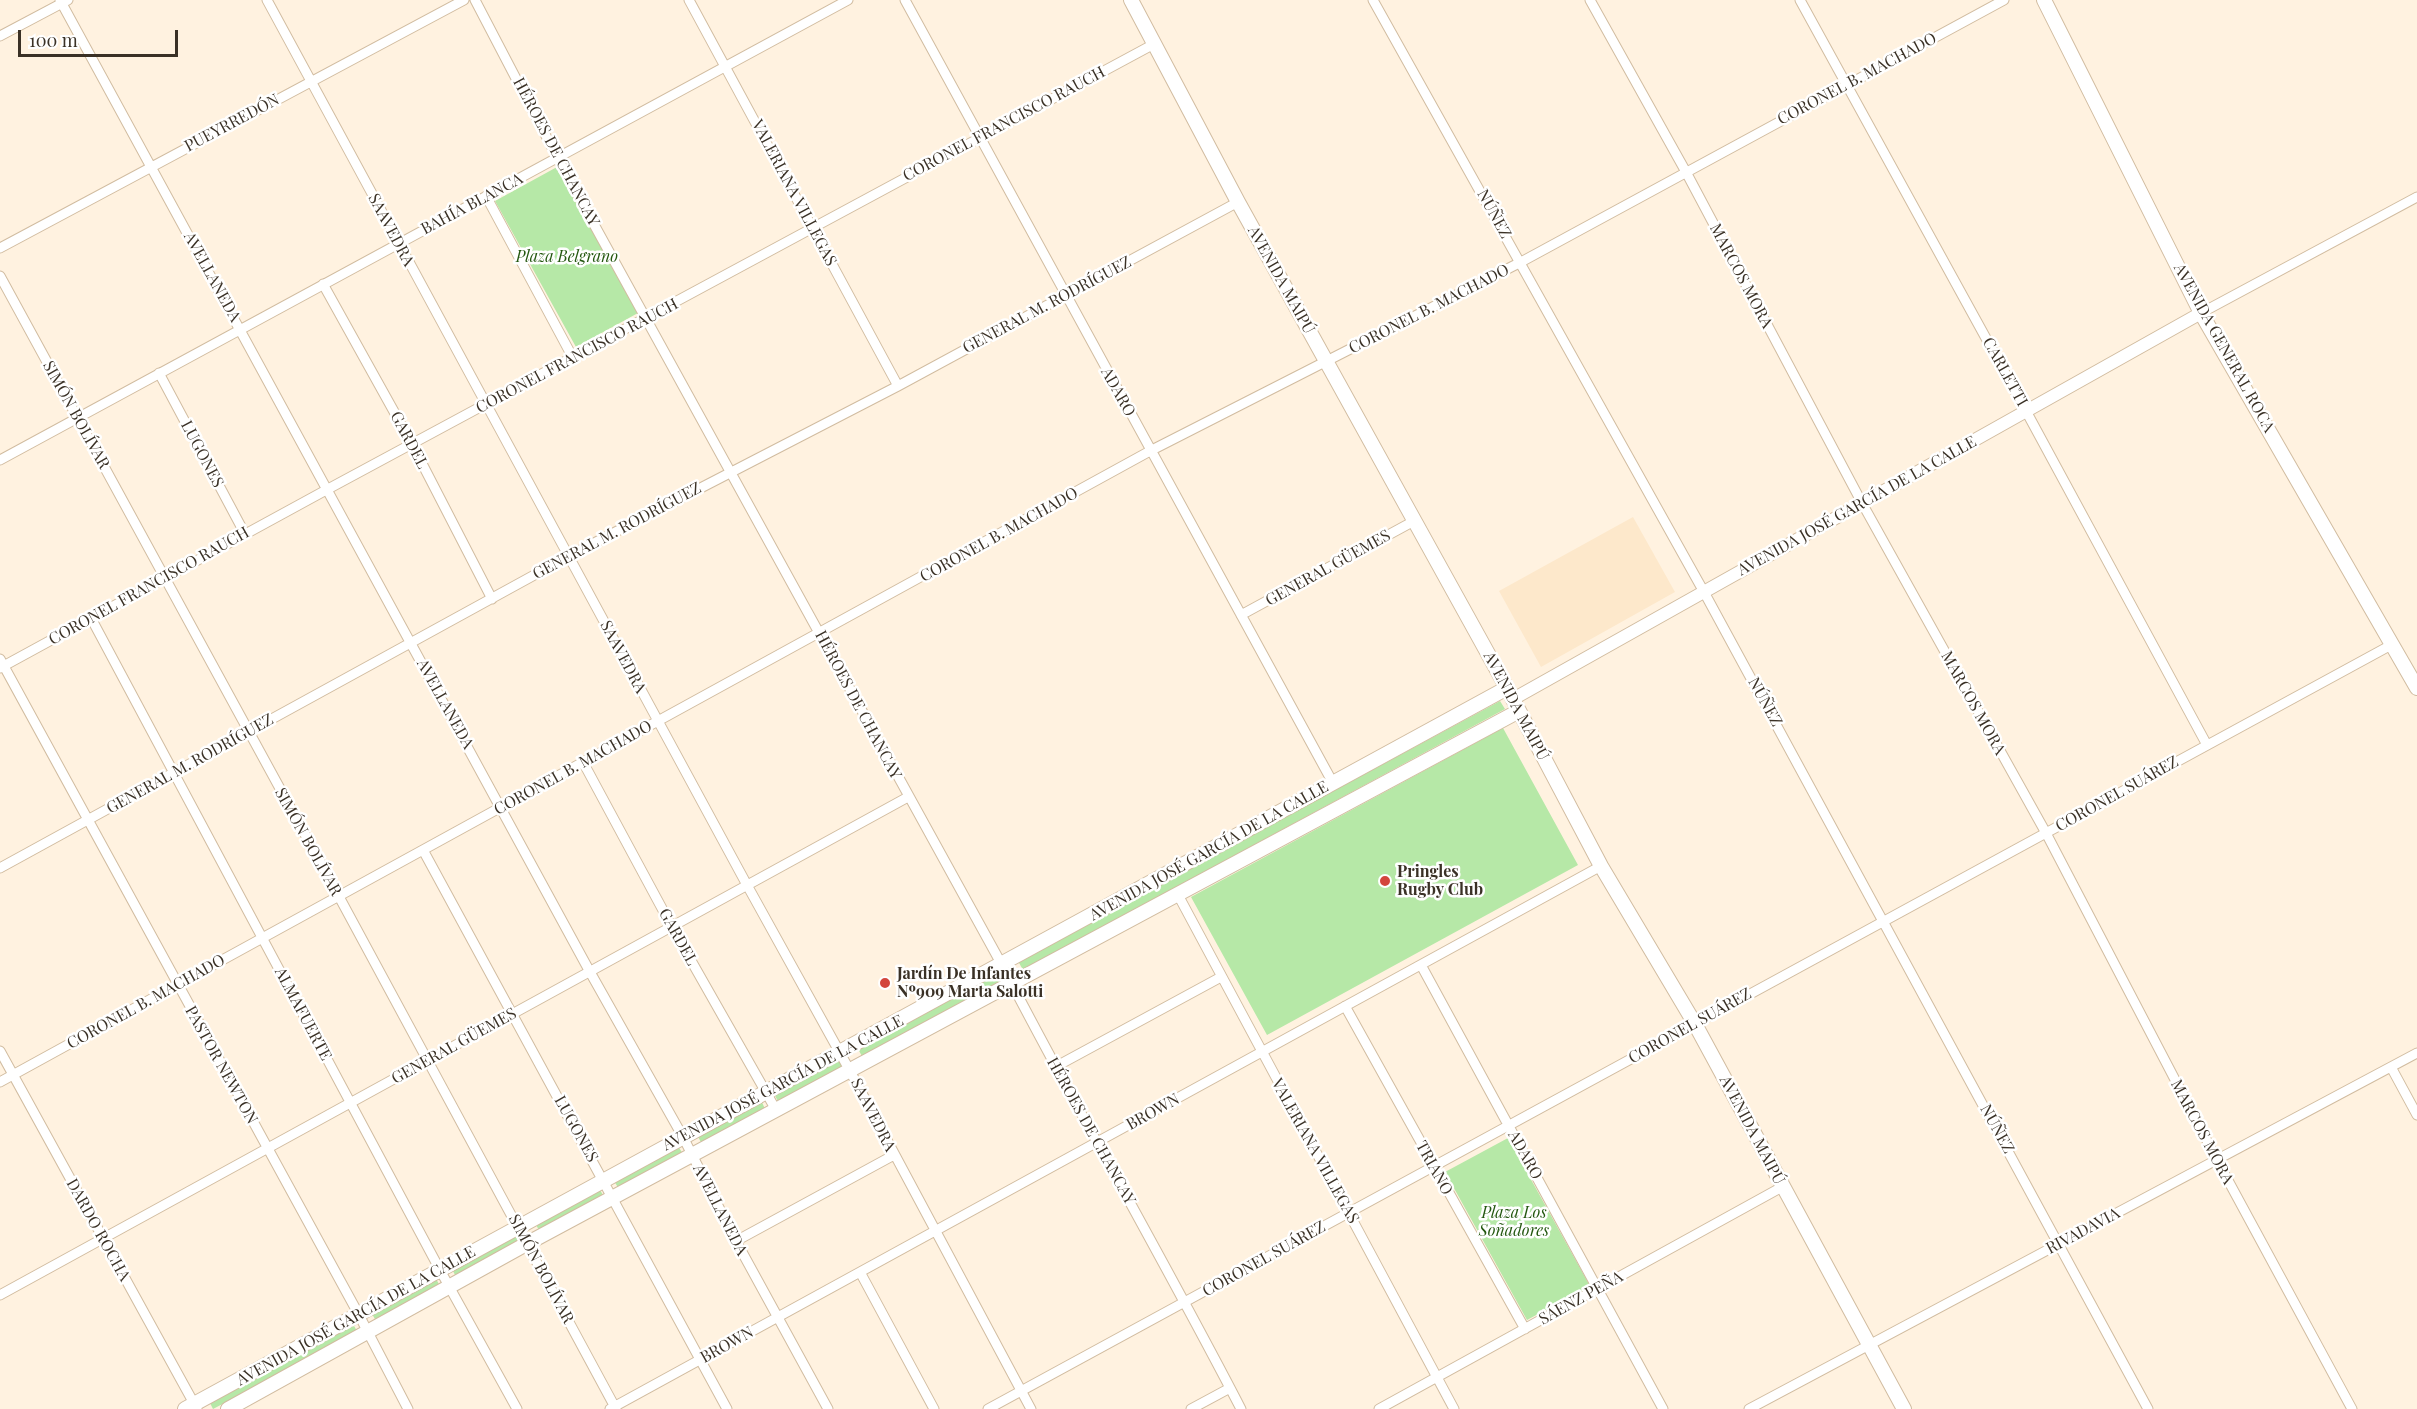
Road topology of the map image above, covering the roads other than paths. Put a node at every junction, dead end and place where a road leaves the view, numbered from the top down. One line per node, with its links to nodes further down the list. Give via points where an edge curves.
1 (267, 0): 17 (street, SAAVEDRA)
2 (464, 0): 17 (street, PUEYRREDÓN)
3 (475, 0): 20 (street, HÉROES DE CHANCAY)
4 (689, 0): 16 (street, VALERIANA VILLEGAS)
5 (848, 0): 16 (street, BAHÍA BLANCA)
6 (905, 0): 19 (street, ADARO)
7 (1131, 0): 15 (main road, AVENIDA MAIPÚ)
8 (1373, 0): 29 (street, NÚÑEZ)
9 (1590, 0): 22 (street, MARCOS MORA)
10 (1800, 0): 18 (street, CARLETTI)
11 (2004, 0): 18 (street, CORONEL B. MACHADO)
12 (2044, 0): 33 (main road, AVENIDA GENERAL ROCA)
13 (63, 1): 14 (street); 21 (street, AVELLANEDA)
14 (0, 36)
15 (1154, 44): 19 (street, CORONEL FRANCISCO RAUCH); 25 (main road, AVENIDA MAIPÚ)
16 (724, 66): 20 (street, BAHÍA BLANCA); 26 (street, VALERIANA VILLEGAS)
17 (311, 82): 21 (street, PUEYRREDÓN); 27 (street, SAAVEDRA)
18 (1846, 84): 22 (street, CORONEL B. MACHADO); 41 (street, CARLETTI)
19 (979, 137): 26 (street, CORONEL FRANCISCO RAUCH); 32 (street, ADARO)
20 (558, 159): 23 (street, BAHÍA BLANCA); 34 (street, HÉROES DE CHANCAY)
21 (151, 166): 28 (street, PUEYRREDÓN); 35 (street, AVELLANEDA)
22 (1686, 172): 29 (street, CORONEL B. MACHADO); 48 (street, MARCOS MORA)
23 (486, 196): 27 (street, BAHÍA BLANCA); 36 (street)
24 (2417, 197): 33 (street)
25 (1238, 202): 32 (street, GENERAL M. RODRÍGUEZ); 37 (main road, AVENIDA MAIPÚ)
26 (813, 228): 34 (street, CORONEL FRANCISCO RAUCH); 39 (street, VALERIANA VILLEGAS)
27 (398, 243): 31 (street, BAHÍA BLANCA); 40 (street, SAAVEDRA)
28 (0, 248)
29 (1521, 262): 37 (street, CORONEL B. MACHADO); 53 (street, NÚÑEZ)
30 (0, 276): 42 (street, SIMÓN BOLÍVAR)
31 (323, 284): 35 (street, BAHÍA BLANCA); 43 (street, GARDEL)
32 (1065, 295): 39 (street, GENERAL M. RODRÍGUEZ); 44 (street, ADARO)
33 (2201, 313): 41 (street, AVENIDA JOSÉ GARCÍA DE LA CALLE); 59 (main road, AVENIDA GENERAL ROCA)
34 (647, 318): 36 (street, CORONEL FRANCISCO RAUCH); 46 (street, HÉROES DE CHANCAY)
35 (240, 329): 38 (street, BAHÍA BLANCA); 47 (street, AVELLANEDA)
36 (573, 358): 40 (street, CORONEL FRANCISCO RAUCH)
37 (1327, 363): 44 (street, CORONEL B. MACHADO); 49 (main road, AVENIDA MAIPÚ)
38 (159, 373): 42 (street, BAHÍA BLANCA); 50 (street, LUGONES)
39 (898, 386): 46 (street, GENERAL M. RODRÍGUEZ)
40 (486, 405): 43 (street, CORONEL FRANCISCO RAUCH); 51 (street, SAAVEDRA)
41 (2026, 411): 48 (street, AVENIDA JOSÉ GARCÍA DE LA CALLE); 65 (street, CARLETTI)
42 (77, 418): 45 (street, BAHÍA BLANCA); 52 (street, SIMÓN BOLÍVAR)
43 (412, 444): 47 (street, CORONEL FRANCISCO RAUCH); 54 (street, GARDEL)
44 (1150, 451): 55 (street, ADARO); 57 (street, CORONEL B. MACHADO)
45 (0, 460)
46 (731, 471): 51 (street, GENERAL M. RODRÍGUEZ); 57 (street, HÉROES DE CHANCAY)
47 (328, 489): 50 (street, CORONEL FRANCISCO RAUCH); 58 (street, AVELLANEDA)
48 (1862, 503): 53 (street, AVENIDA JOSÉ GARCÍA DE LA CALLE); 72 (street, MARCOS MORA)
49 (1414, 521): 55 (street, GENERAL GÜEMES); 62 (main road, AVENIDA MAIPÚ)
50 (244, 534): 52 (street, CORONEL FRANCISCO RAUCH)
51 (569, 556): 54 (street, GENERAL M. RODRÍGUEZ); 63 (street, SAAVEDRA)
52 (165, 579): 56 (street, CORONEL FRANCISCO RAUCH); 64 (street, SIMÓN BOLÍVAR)
53 (1704, 592): 62 (street, AVENIDA JOSÉ GARCÍA DE LA CALLE); 79 (street, NÚÑEZ)
54 (492, 599): 58 (street, GENERAL M. RODRÍGUEZ)
55 (1241, 615): 68 (street, ADARO)
56 (91, 618): 60 (street, CORONEL FRANCISCO RAUCH); 67 (street, ALMAFUERTE)
57 (819, 633): 63 (street, CORONEL B. MACHADO); 69 (street, HÉROES DE CHANCAY)
58 (411, 642): 64 (street, GENERAL M. RODRÍGUEZ); 70 (street, AVELLANEDA)
59 (2393, 644): 61 (main road, AVENIDA GENERAL ROCA); 65 (street, CORONEL SUÁREZ)
60 (1, 664): 71 (street, PASTOR NEWTON)
61 (2417, 688)
62 (1513, 699): 68 (main road, AVENIDA JOSÉ GARCÍA DE LA CALLE); 74 (main road, AVENIDA MAIPÚ); 77 (main road, AVENIDA JOSÉ GARCÍA DE LA CALLE)
63 (658, 721): 66 (street, CORONEL B. MACHADO); 76 (street, SAAVEDRA)
64 (248, 732): 67 (street, GENERAL M. RODRÍGUEZ); 78 (street, SIMÓN BOLÍVAR)
65 (2207, 745): 72 (street, CORONEL SUÁREZ)
66 (583, 762): 70 (street, CORONEL B. MACHADO); 80 (street, GARDEL)
67 (175, 772): 71 (street, GENERAL M. RODRÍGUEZ); 81 (street, ALMAFUERTE)
68 (1334, 783): 82 (main road, AVENIDA JOSÉ GARCÍA DE LA CALLE)
69 (908, 797): 76 (street, GENERAL GÜEMES); 82 (street, HÉROES DE CHANCAY)
70 (501, 807): 73 (street, CORONEL B. MACHADO); 84 (street, AVELLANEDA)
71 (88, 820): 75 (street, GENERAL M. RODRÍGUEZ); 87 (street, PASTOR NEWTON)
72 (2046, 833): 79 (street, CORONEL SUÁREZ); 111 (street, MARCOS MORA)
73 (423, 850): 78 (street, CORONEL B. MACHADO); 89 (street, LUGONES)
74 (1601, 866): 83 (street, BROWN); 90 (main road, AVENIDA MAIPÚ)
75 (0, 868)
76 (747, 885): 80 (street, GENERAL GÜEMES); 92 (street, SAAVEDRA)
77 (1177, 893): 85 (street, VALERIANA VILLEGAS); 86 (main road, AVENIDA JOSÉ GARCÍA DE LA CALLE)
78 (338, 897): 81 (street, CORONEL B. MACHADO); 95 (street, SIMÓN BOLÍVAR)
79 (1884, 921): 90 (street, CORONEL SUÁREZ); 122 (street, NÚÑEZ)
80 (672, 927): 84 (street, GENERAL GÜEMES); 101 (street, GARDEL)
81 (262, 938): 87 (street, CORONEL B. MACHADO); 102 (street, ALMAFUERTE)
82 (1002, 964): 86 (street, HÉROES DE CHANCAY); 92 (main road, AVENIDA JOSÉ GARCÍA DE LA CALLE)
83 (1421, 965): 88 (street, BROWN); 105 (street, ADARO)
84 (590, 972): 89 (street, GENERAL GÜEMES); 106 (street, AVELLANEDA)
85 (1221, 977): 93 (street, VALERIANA VILLEGAS); 96 (street)
86 (1011, 982): 96 (street, HÉROES DE CHANCAY); 98 (main road, AVENIDA JOSÉ GARCÍA DE LA CALLE)
87 (177, 985): 99 (street, CORONEL B. MACHADO); 108 (street, PASTOR NEWTON)
88 (1345, 1006): 93 (street, BROWN); 112 (street, TRIANO)
89 (512, 1014): 95 (street, GENERAL GÜEMES); 113 (street, LUGONES)
90 (1695, 1024): 105 (street, CORONEL SUÁREZ); 114 (main road, AVENIDA MAIPÚ)
91 (0, 1051): 99 (street, DARDO ROCHA)
92 (840, 1053): 98 (street, SAAVEDRA); 101 (main road, AVENIDA JOSÉ GARCÍA DE LA CALLE)
93 (1261, 1053): 107 (street, BROWN); 116 (street, VALERIANA VILLEGAS)
94 (2417, 1053): 97 (street, RIVADAVIA)
95 (427, 1061): 102 (street, GENERAL GÜEMES); 117 (street, SIMÓN BOLÍVAR)
96 (1055, 1066): 107 (street, HÉROES DE CHANCAY)
97 (2391, 1067): 104 (street); 111 (street, RIVADAVIA)
98 (850, 1071): 103 (main road, AVENIDA JOSÉ GARCÍA DE LA CALLE); 110 (street, SAAVEDRA)
99 (13, 1075): 100 (street, CORONEL B. MACHADO); 119 (street, DARDO ROCHA)
100 (0, 1082)
101 (766, 1091): 103 (street, GARDEL); 106 (main road, AVENIDA JOSÉ GARCÍA DE LA CALLE)
102 (351, 1103): 108 (street, GENERAL GÜEMES); 123 (street, ALMAFUERTE)
103 (776, 1110): 109 (main road, AVENIDA JOSÉ GARCÍA DE LA CALLE)
104 (2417, 1115)
105 (1508, 1126): 112 (street, CORONEL SUÁREZ); 126 (street, ADARO)
106 (683, 1137): 109 (street, AVELLANEDA); 113 (main road, AVENIDA JOSÉ GARCÍA DE LA CALLE)
107 (1098, 1142): 118 (street, BROWN); 128 (street, HÉROES DE CHANCAY)
108 (267, 1149): 119 (street, GENERAL GÜEMES); 129 (street, PASTOR NEWTON)
109 (692, 1155): 115 (main road, AVENIDA JOSÉ GARCÍA DE LA CALLE); 120 (street, AVELLANEDA)
110 (894, 1155): 118 (street, SAAVEDRA); 120 (street)
111 (2217, 1160): 122 (street, RIVADAVIA); 156 (street, MARCOS MORA)
112 (1432, 1167): 116 (street, CORONEL SUÁREZ); 131 (street, TRIANO)
113 (603, 1179): 115 (street, LUGONES); 117 (main road, AVENIDA JOSÉ GARCÍA DE LA CALLE)
114 (1782, 1187): 126 (street, SÁENZ PEÑA); 133 (main road, AVENIDA MAIPÚ)
115 (613, 1197): 121 (main road, AVENIDA JOSÉ GARCÍA DE LA CALLE); 134 (street, LUGONES)
116 (1350, 1212): 128 (street, CORONEL SUÁREZ); 135 (street, VALERIANA VILLEGAS)
117 (519, 1226): 121 (street, SIMÓN BOLÍVAR); 123 (main road, AVENIDA JOSÉ GARCÍA DE LA CALLE)
118 (935, 1231): 124 (street, BROWN); 137 (street, SAAVEDRA)
119 (102, 1239): 127 (street, GENERAL GÜEMES); 138 (street, DARDO ROCHA)
120 (736, 1241): 130 (street, AVELLANEDA)
121 (528, 1243): 125 (main road, AVENIDA JOSÉ GARCÍA DE LA CALLE); 139 (street, SIMÓN BOLÍVAR)
122 (2059, 1243): 133 (street, RIVADAVIA); 155 (street, NÚÑEZ)
123 (440, 1270): 125 (street, ALMAFUERTE); 129 (main road, AVENIDA JOSÉ GARCÍA DE LA CALLE)
124 (860, 1272): 130 (street, BROWN); 145 (street)
125 (449, 1286): 132 (main road, AVENIDA JOSÉ GARCÍA DE LA CALLE); 142 (street, ALMAFUERTE)
126 (1598, 1289): 131 (street, SÁENZ PEÑA); 152 (street, ADARO)
127 (0, 1295)
128 (1185, 1301): 136 (street, HÉROES DE CHANCAY); 137 (street, CORONEL SUÁREZ)
129 (359, 1315): 132 (street, PASTOR NEWTON); 138 (main road, AVENIDA JOSÉ GARCÍA DE LA CALLE)
130 (778, 1317): 134 (street, BROWN); 144 (street, AVELLANEDA)
131 (1525, 1329): 135 (street, SÁENZ PEÑA)
132 (368, 1332): 140 (main road, AVENIDA JOSÉ GARCÍA DE LA CALLE); 141 (street, PASTOR NEWTON)
133 (1868, 1344): 153 (street, RIVADAVIA); 154 (main road, AVENIDA MAIPÚ)
134 (701, 1359): 139 (street, BROWN); 143 (street, LUGONES)
135 (1437, 1377): 150 (street, SÁENZ PEÑA); 151 (street, VALERIANA VILLEGAS)
136 (1230, 1388): 148 (street); 149 (street, HÉROES DE CHANCAY)
137 (1022, 1391): 146 (street, CORONEL SUÁREZ); 147 (street, SAAVEDRA)
138 (192, 1407)
139 (613, 1408)
140 (228, 1409)
141 (408, 1409)
142 (517, 1409)
143 (727, 1409)
144 (828, 1409)
145 (933, 1409)
146 (988, 1409)
147 (1031, 1409)
148 (1191, 1409)
149 (1241, 1409)
150 (1379, 1409)
151 (1454, 1409)
152 (1663, 1409)
153 (1749, 1409)
154 (1904, 1409)
155 (2148, 1409)
156 (2352, 1409)

